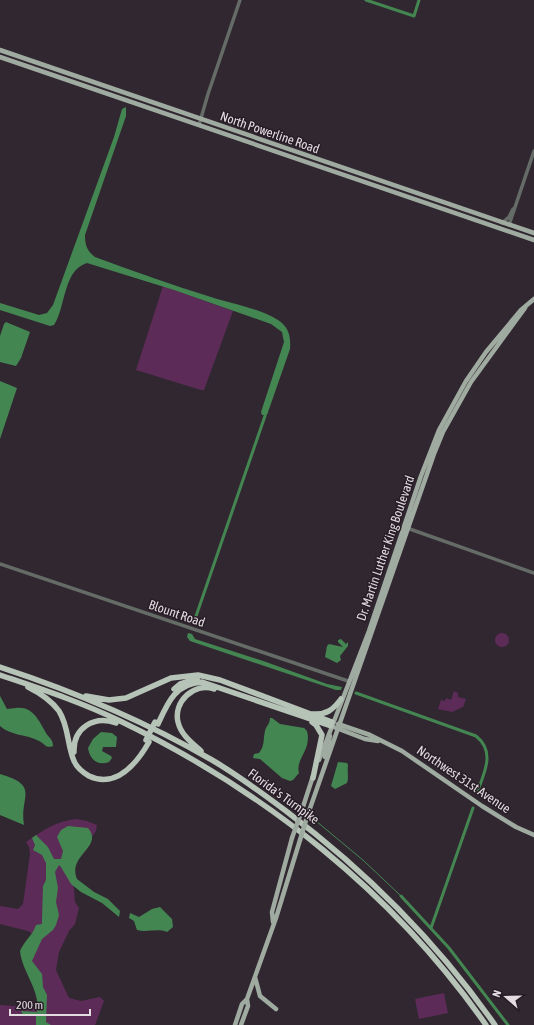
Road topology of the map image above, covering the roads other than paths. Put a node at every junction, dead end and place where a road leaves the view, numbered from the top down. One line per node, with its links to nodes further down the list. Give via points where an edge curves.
1 (240, 0): 6 (street)
2 (0, 50): 5 (main road, North Powerline Road)
3 (0, 57): 4 (main road, North Powerline Road)
4 (117, 97): 5 (main road, via 122,95 136,100); 7 (main road, North Powerline Road)
5 (141, 98): 6 (main road, North Powerline Road)
6 (201, 120): 7 (street); 8 (main road, North Powerline Road)
7 (199, 125): 9 (main road, North Powerline Road)
8 (277, 146): 9 (main road); 10 (main road, North Powerline Road)
9 (267, 148): 11 (main road, North Powerline Road)
10 (285, 148): 11 (main road); 14 (main road, North Powerline Road)
11 (275, 151): 16 (main road, North Powerline Road)
12 (534, 151): 13 (street)
13 (516, 204): 14 (street, via 509,217); 15 (street)
14 (502, 223): 15 (main road, North Powerline Road)
15 (509, 225): 16 (main road); 17 (main road, North Powerline Road)
16 (493, 226): 18 (main road, North Powerline Road)
17 (519, 229): 18 (main road); 19 (main road, North Powerline Road)
18 (508, 231): 20 (main road, North Powerline Road)
19 (534, 234)
20 (534, 240)
21 (534, 299): 22 (main road, Dr. Martin Luther King Boulevard)
22 (525, 308): 23 (main road, Dr. Martin Luther King Boulevard, via 520,310 497,338); 24 (main road, Dr. Martin Luther King Boulevard, via 482,365)
23 (466, 381): 24 (main road); 25 (main road, Dr. Martin Luther King Boulevard, via 435,439)
24 (458, 404): 25 (main road, Dr. Martin Luther King Boulevard, via 434,454)
25 (405, 527): 27 (street); 28 (main road, Dr. Martin Luther King Boulevard); 28 (main road, Dr. Martin Luther King Boulevard)
26 (0, 564): 32 (street, Blount Road)
27 (534, 573)
28 (379, 606): 32 (main road, Dr. Martin Luther King Boulevard); 40 (main road, Dr. Martin Luther King Boulevard)
29 (0, 667): 33 (highway, Florida's Turnpike)
30 (0, 675): 31 (highway, Florida's Turnpike)
31 (14, 680): 41 (highway, Florida's Turnpike, via 74,702); 42 (highway, via 53,703 64,722 74,763 81,771 92,777 104,779 125,771 138,758)
32 (348, 681): 35 (main road, Dr. Martin Luther King Boulevard)
33 (67, 691): 34 (highway, via 100,700 118,700 134,696 171,678 198,675 214,678); 43 (highway, Florida's Turnpike, via 128,716)
34 (270, 699): 37 (highway); 38 (highway, via 208,679 195,679 174,688 165,700)
35 (341, 699): 37 (highway, via 326,713); 39 (main road, Dr. Martin Luther King Boulevard)
36 (263, 703): 37 (highway); 38 (highway, via 208,684 195,683 173,694); 43 (highway, via 252,702 209,687 192,691 185,696 177,713 181,730 188,740)
37 (308, 716): 39 (highway); 45 (highway, via 322,735)
38 (156, 723): 42 (highway)
39 (331, 724): 40 (main road, Northwest 31st Avenue); 44 (main road, via 332,730); 45 (main road, Dr. Martin Luther King Boulevard)
40 (338, 727): 44 (main road, Dr. Martin Luther King Boulevard); 46 (main road, Northwest 31st Avenue, via 370,735 402,751 516,827)
41 (135, 729): 42 (highway, via 106,720 92,721 85,725 76,739 76,758 87,772 111,774 129,764); 53 (highway, Florida's Turnpike, via 228,780 346,868 415,936 445,970)
42 (147, 741)
43 (212, 760): 54 (highway, Florida's Turnpike, via 253,786 350,861 425,937 454,970)
44 (322, 773): 47 (main road, Dr. Martin Luther King Boulevard, bridge)
45 (313, 778): 47 (main road, Dr. Martin Luther King Boulevard, bridge, via 292,838 272,912)
46 (534, 835)
47 (273, 922): 48 (main road)
48 (254, 977): 49 (main road); 50 (main road, via 260,996)
49 (247, 999): 51 (main road, via 242,1004); 52 (main road, via 248,1006)
50 (276, 1009)
51 (235, 1025)
52 (241, 1025)
53 (486, 1025)
54 (495, 1025)

